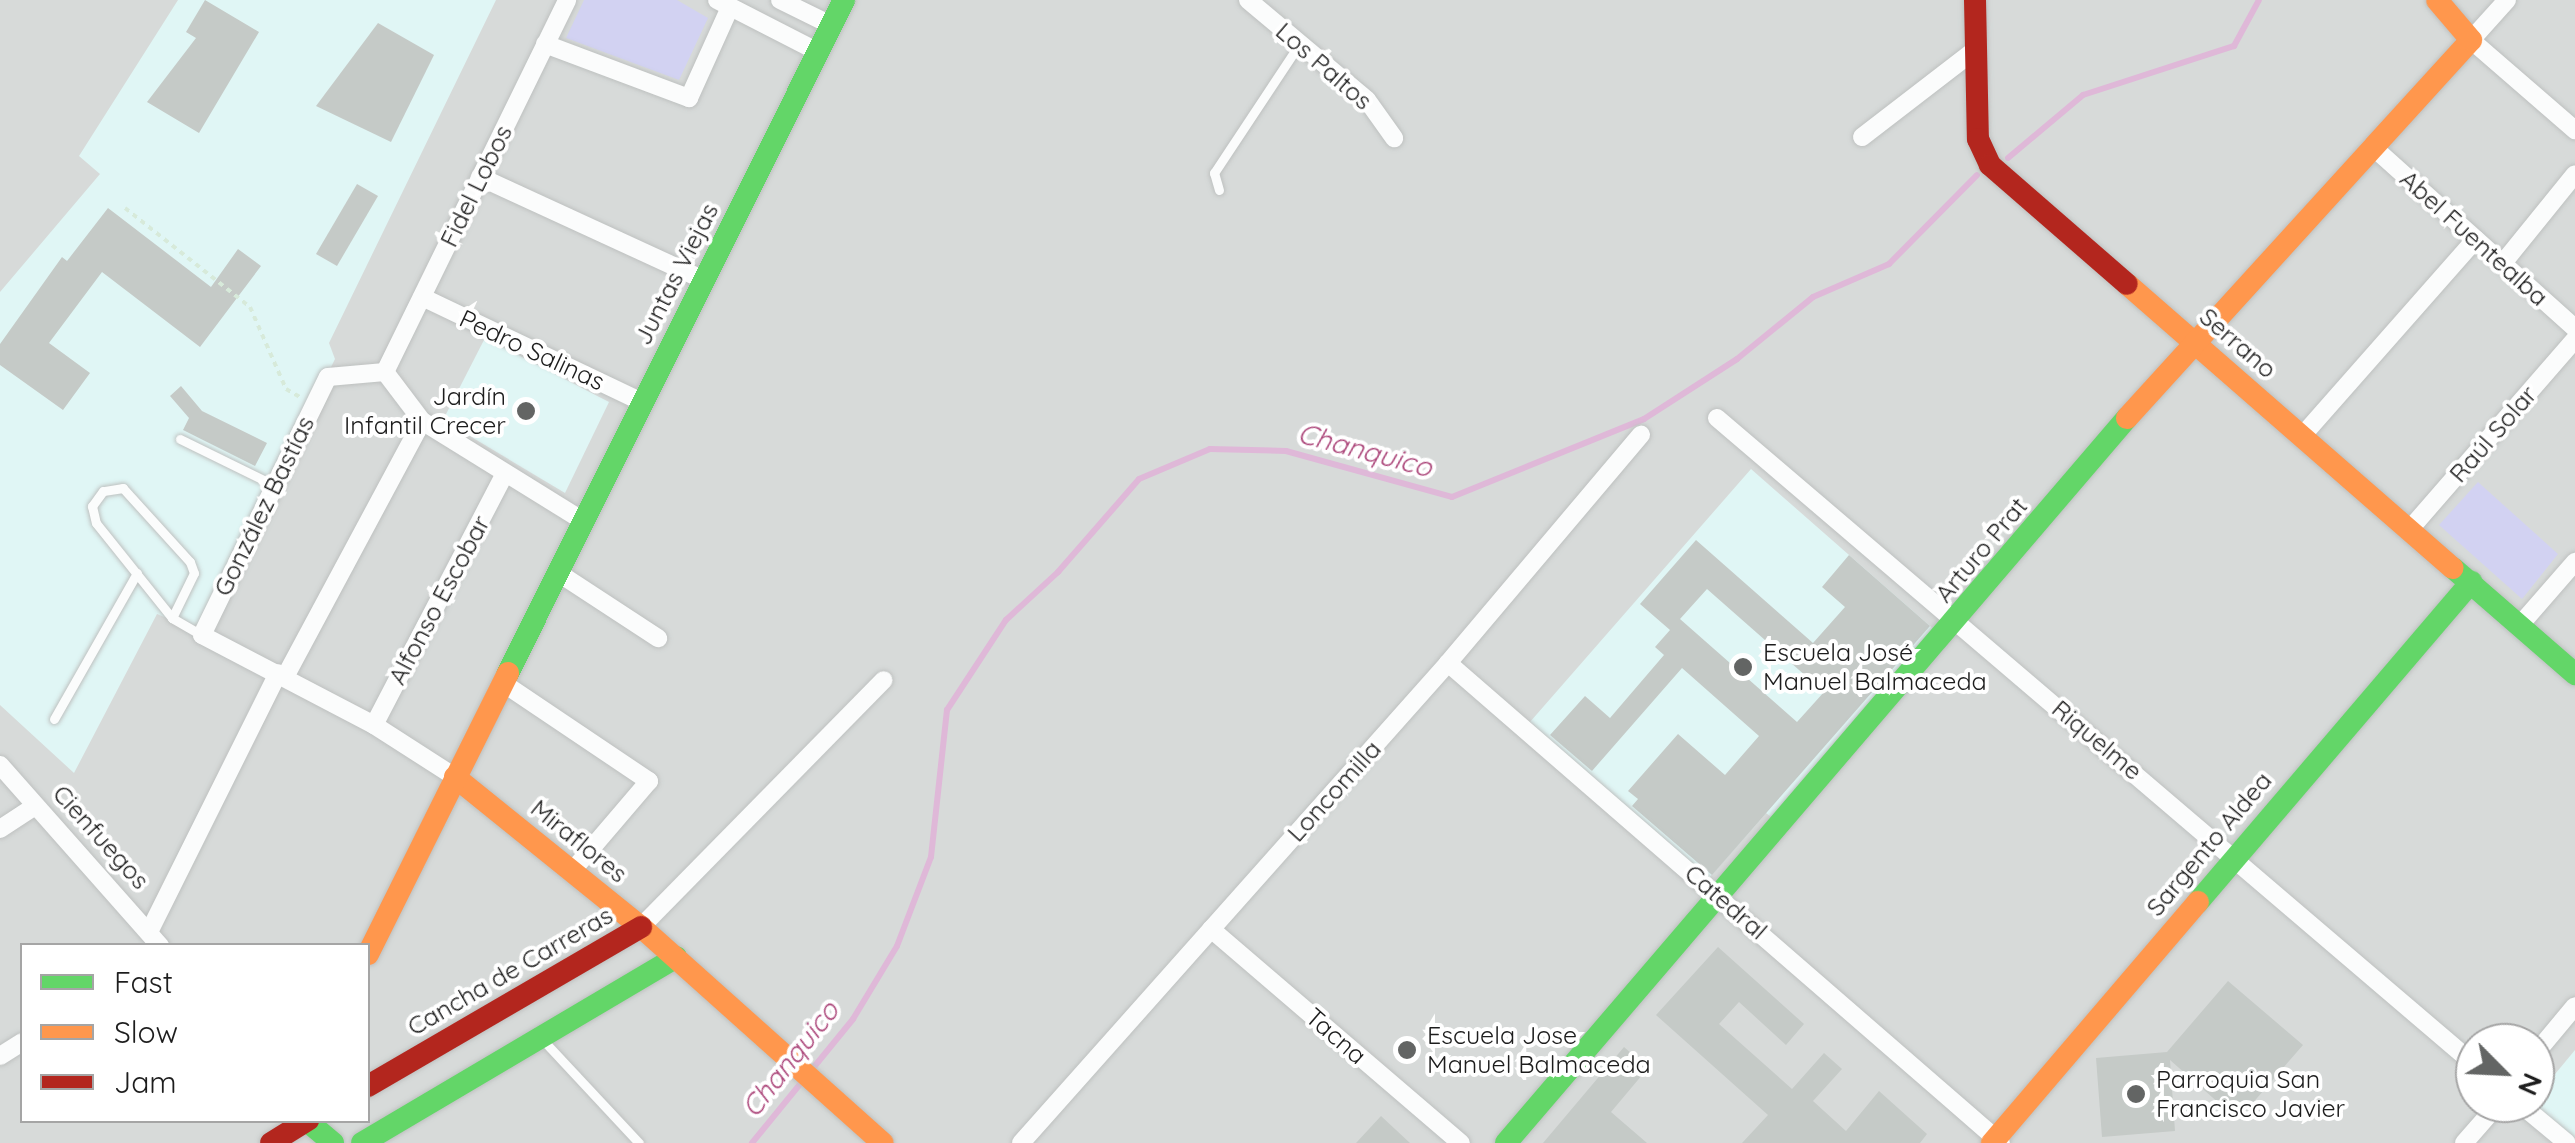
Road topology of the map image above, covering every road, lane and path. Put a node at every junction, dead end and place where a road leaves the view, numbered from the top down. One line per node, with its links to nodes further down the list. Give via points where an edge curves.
1 (567, 0): 11 (street, Fidel Lobos)
2 (780, 0): 9 (street)
3 (844, 0): 9 (street, Juntas Viejas)
4 (1248, 0): 12 (street, Los Paltos)
5 (1975, 0): 13 (street, Serrano)
6 (2437, 0): 10 (street)
7 (2507, 0): 10 (street, Arturo Prat)
8 (724, 4): 11 (street, via 690,98); 14 (street)
9 (831, 25): 14 (street, Juntas Viejas)
10 (2470, 40): 15 (street); 18 (street, Arturo Prat)
11 (545, 44): 20 (street, Fidel Lobos)
12 (1298, 46): 16 (street, Los Paltos, via 1366,100); 21 (lane, via 1214,173)
13 (1975, 50): 17 (street); 29 (street, Serrano, via 1978,139 1990,165)
14 (818, 52): 25 (street, Juntas Viejas)
15 (2575, 130)
16 (1394, 138)
17 (1862, 138)
18 (2374, 148): 23 (street, Abel Fuentealba); 29 (street, Arturo Prat)
19 (2575, 174): 24 (street)
20 (480, 177): 25 (street); 26 (street, Fidel Lobos)
21 (1218, 190)
22 (125, 208): 32 (path, via 250,307 286,389)
23 (2476, 240): 24 (street, Abel Fuentealba); 36 (street)
24 (2503, 264): 27 (street, Abel Fuentealba)
25 (704, 280): 31 (street, Juntas Viejas)
26 (422, 297): 30 (street, Fidel Lobos); 31 (street, Pedro Salinas)
27 (2575, 328)
28 (2575, 339): 41 (street, Raúl Solar)
29 (2194, 340): 36 (street, Serrano); 47 (street, Arturo Prat)
30 (385, 372): 32 (street, González Bastías, via 328,377); 34 (street)
31 (642, 402): 40 (street, Juntas Viejas)
32 (314, 404): 39 (street, González Bastías)
33 (1717, 418): 47 (street, Riquelme)
34 (422, 421): 38 (street); 53 (street)
35 (1641, 435): 51 (street, Loncomilla)
36 (2303, 435): 41 (street, Serrano)
37 (180, 439): 39 (lane)
38 (504, 475): 40 (street); 57 (street, Alfonso Escobar)
39 (274, 484): 49 (street, González Bastías)
40 (583, 521): 43 (street, Juntas Viejas)
41 (2410, 530): 45 (street, Serrano)
42 (2575, 562): 48 (street)
43 (557, 572): 50 (street); 55 (street, Juntas Viejas)
44 (137, 574): 46 (lane); 46 (lane, via 90,514 103,491 123,488 190,562 194,573); 56 (lane)
45 (2471, 582): 48 (street, Serrano); 62 (street, Sargento Aldea)
46 (172, 618): 49 (lane)
47 (1956, 622): 62 (street, Riquelme); 64 (street, Arturo Prat)
48 (2520, 625): 52 (street, Serrano)
49 (202, 635): 53 (street, Miraflores)
50 (658, 638)
51 (1448, 663): 64 (street, Catedral); 66 (street, Loncomilla)
52 (2575, 674)
53 (281, 675): 57 (street, Miraflores); 67 (street)
54 (884, 680): 65 (street, Cancha de Carreras)
55 (503, 682): 59 (street, Juntas Viejas); 63 (street, via 649,781)
56 (54, 719)
57 (374, 725): 59 (street, Miraflores)
58 (0, 765): 60 (street, Cienfuegos)
59 (455, 777): 63 (street, Miraflores); 68 (street, Juntas Viejas)
60 (36, 806): 61 (street); 67 (street, Cienfuegos)
61 (0, 829)
62 (2236, 856): 73 (street, Riquelme); 79 (street, Sargento Aldea)
63 (572, 871): 65 (street, Miraflores)
64 (1720, 897): 79 (street, Catedral); 87 (street, Arturo Prat)
65 (641, 926): 69 (street, Miraflores); 74 (street, Cancha de Carreras)
66 (1211, 928): 85 (street, Loncomilla); 86 (street, Tacna)
67 (155, 939)
68 (370, 950)
69 (676, 957): 72 (street); 84 (street, Miraflores)
70 (2575, 1006): 71 (street)
71 (2555, 1030)
72 (540, 1037): 82 (street); 83 (lane)
73 (2455, 1048)
74 (370, 1085)
75 (304, 1123): 80 (street)
76 (309, 1123): 81 (street)
77 (2482, 1123): 88 (street)
78 (2542, 1123): 89 (street)
79 (1996, 1141)
80 (271, 1143)
81 (334, 1143)
82 (362, 1143)
83 (640, 1143)
84 (883, 1143)
85 (1021, 1143)
86 (1460, 1143)
87 (1506, 1143)
88 (2464, 1143)
89 (2566, 1143)

